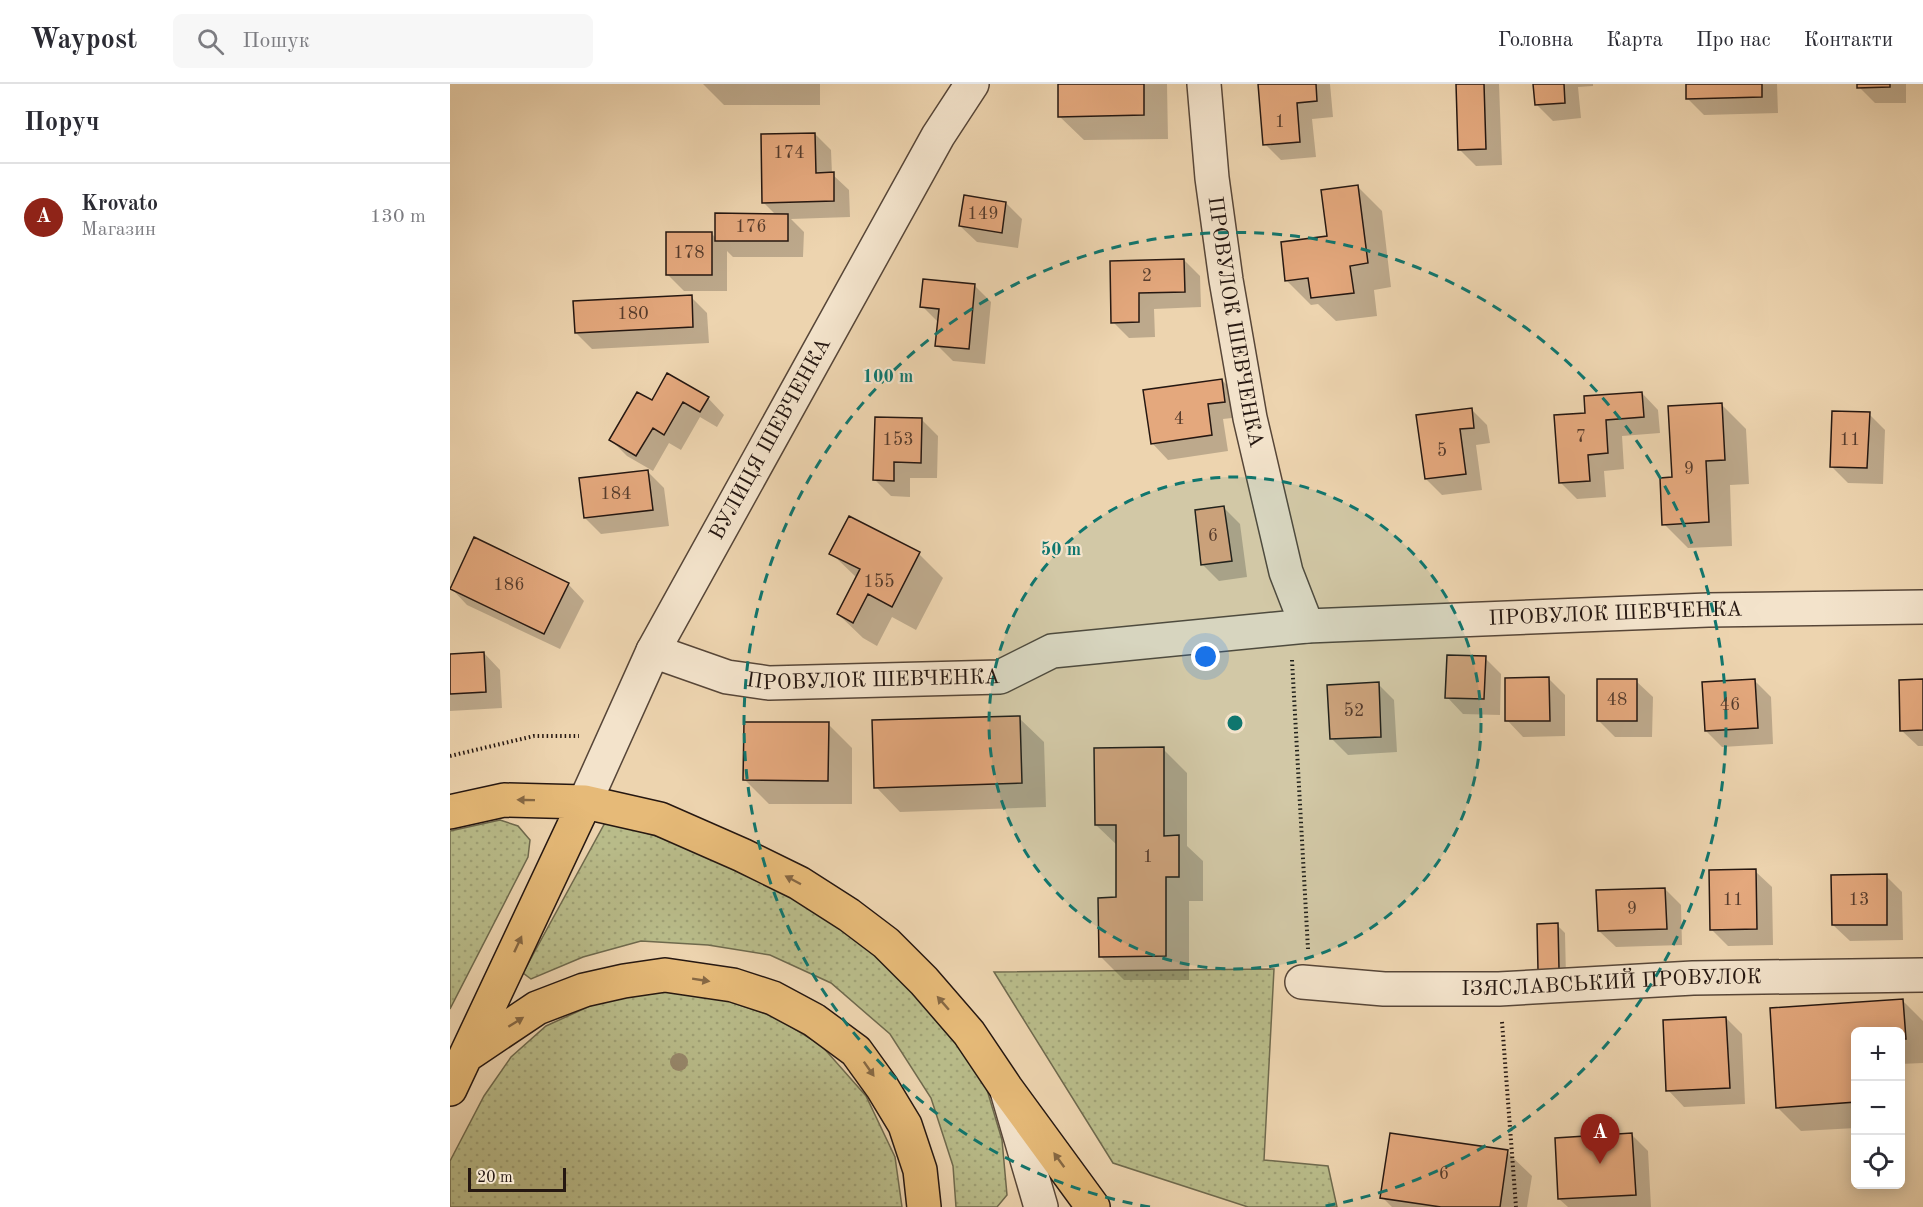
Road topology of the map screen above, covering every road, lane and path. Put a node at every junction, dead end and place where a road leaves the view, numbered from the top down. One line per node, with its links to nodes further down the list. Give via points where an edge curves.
1 (972, 84): 5 (street, ВУЛИЦЯ ШЕВЧЕНКА, via 938,136)
2 (1204, 84): 4 (street, ПРОВУЛОК ШЕВЧЕНКА, via 1226,280 1250,418)
3 (1923, 607): 4 (street, ПРОВУЛОК ШЕВЧЕНКА, via 1708,610)
4 (1298, 627): 5 (street, ПРОВУЛОК ШЕВЧЕНКА, via 1052,651 1000,677 770,683 727,677); 11 (path)
5 (653, 651): 8 (street, ВУЛИЦЯ ШЕВЧЕНКА)
6 (588, 730): 7 (path, via 579,736 534,736)
7 (450, 756)
8 (585, 801): 9 (main road, one-way to 9, via 504,800); 13 (main road, ВУЛИЦЯ ШЕВЧЕНКА, one-way to 8); 14 (main road, one-way to 8, via 969,1033 924,981 886,943 849,915 799,883 732,850 660,819)
9 (450, 812)
10 (1923, 975): 12 (street, ІЗЯСЛАВСЬКИЙ ПРОВУЛОК, via 1693,978)
11 (1306, 982): 12 (street, ІЗЯСЛАВСЬКИЙ ПРОВУЛОК, via 1384,989)
12 (1499, 988): 19 (path)
13 (467, 1055): 15 (main road, ВУЛИЦЯ ШЕВЧЕНКА); 16 (main road, one-way to 16, via 537,1008 584,990 624,981 665,975 733,985 773,998 814,1020 856,1051 904,1125 920,1170)
14 (1006, 1088): 17 (street); 18 (main road, one-way to 14)
15 (450, 1089)
16 (924, 1207)
17 (1041, 1207)
18 (1093, 1207)
19 (1516, 1207)

